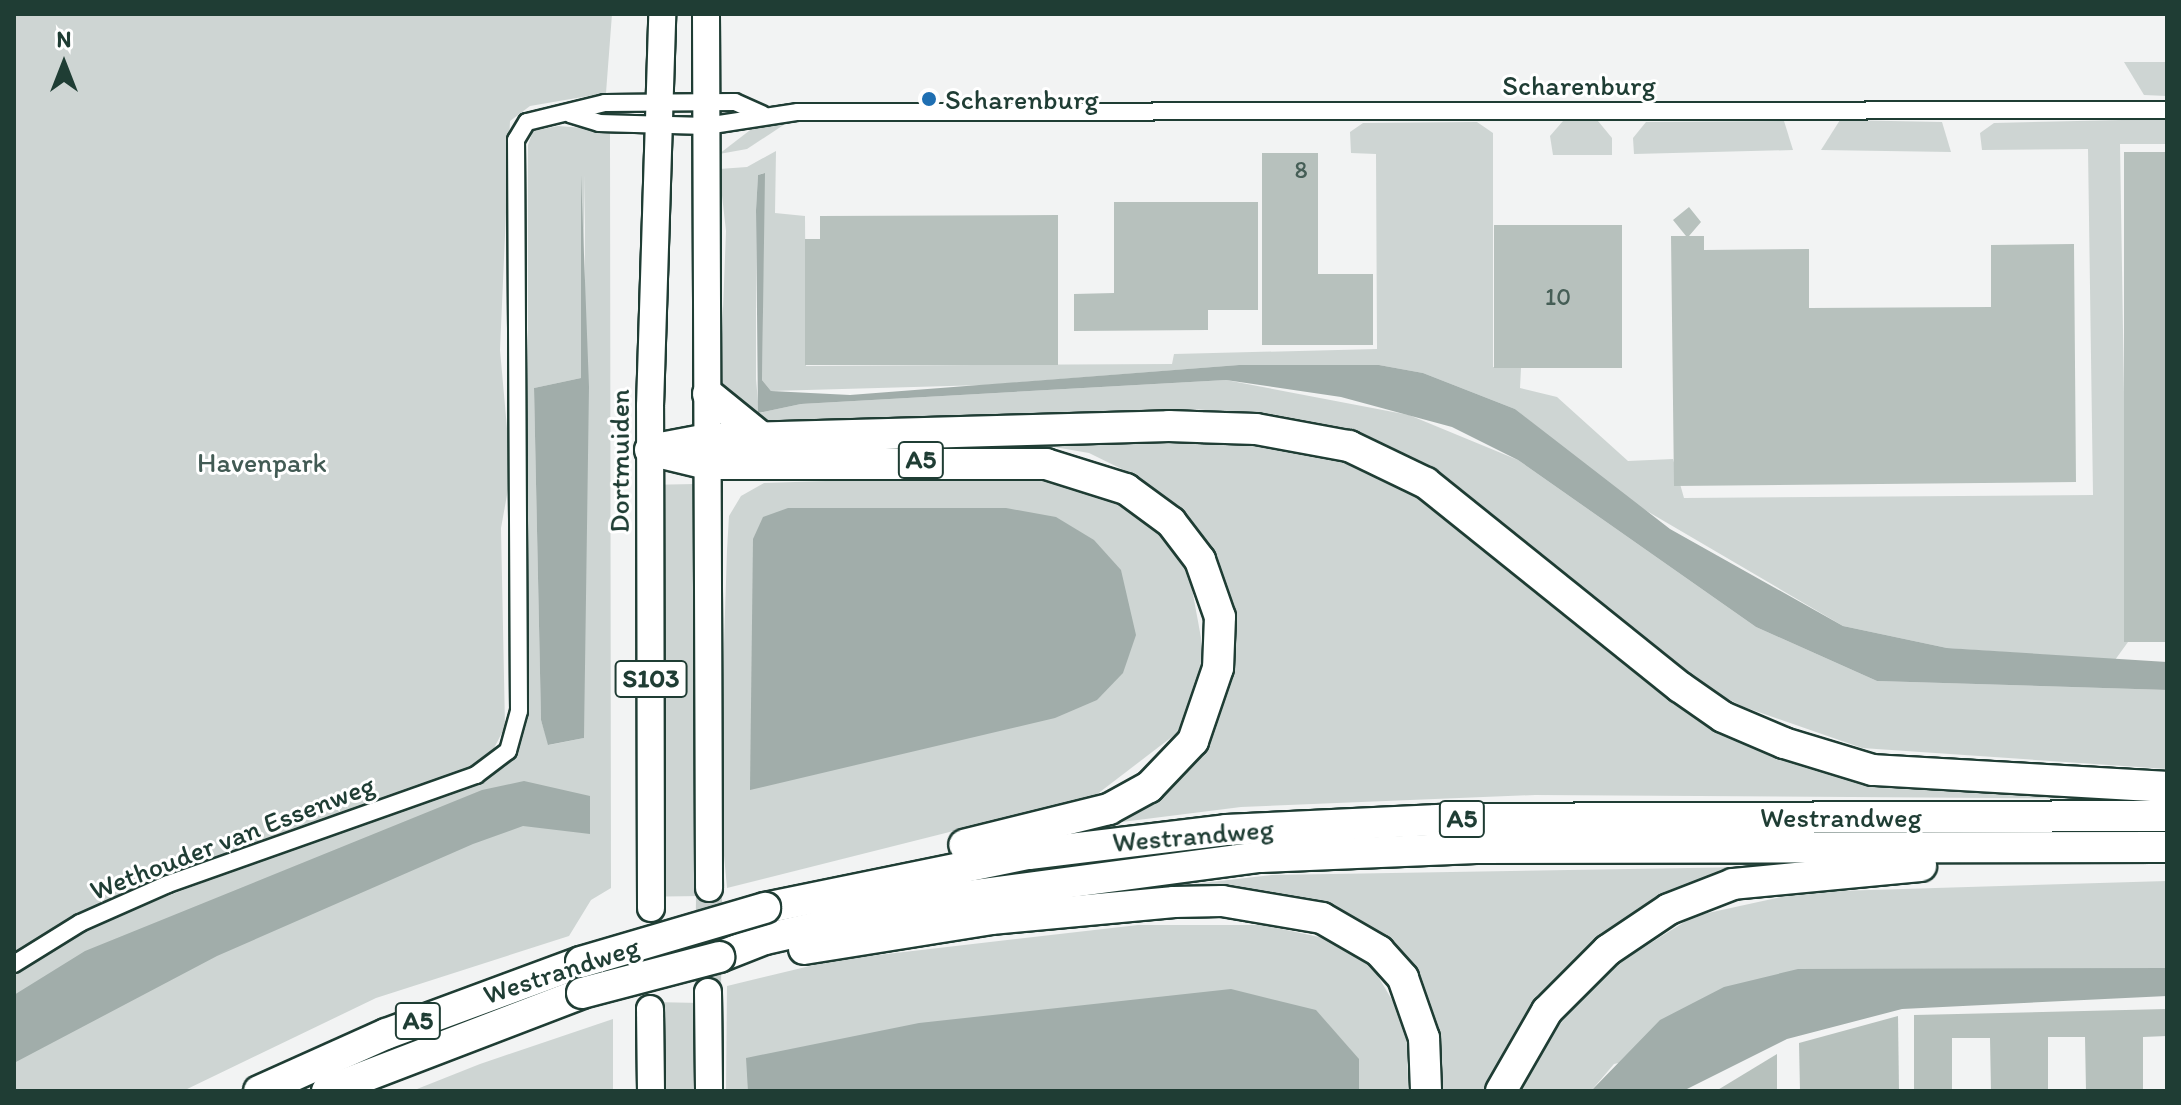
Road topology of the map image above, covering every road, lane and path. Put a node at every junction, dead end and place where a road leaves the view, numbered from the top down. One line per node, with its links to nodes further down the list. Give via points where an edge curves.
1 (662, 14): 4 (main road, Dortmuiden / S103)
2 (706, 14): 5 (main road, S103)
3 (2167, 110): 7 (street, Scharenburg)
4 (661, 113): 5 (street); 5 (street); 6 (street); 6 (street, via 605,103); 10 (main road, Dortmuiden / S103)
5 (706, 113): 7 (street, Scharenburg); 7 (street); 8 (main road, S103)
6 (570, 114): 19 (street, Wethouder van Essenweg, via 527,122 516,140 519,711 508,751 476,775 168,884 80,923)
7 (762, 114)
8 (708, 394): 9 (highway); 11 (main road, S103)
9 (762, 438): 11 (highway, A5); 12 (highway, A5, via 1169,426 1256,429 1349,446 1426,483 1723,717 1784,743 1873,770)
10 (650, 450): 11 (highway); 16 (main road, Dortmuiden / S103)
11 (707, 451): 15 (main road, S103); 17 (highway, A5, via 996,460 1083,470 1171,522 1200,560 1220,617 1207,716 1175,765 1149,787 1065,824 852,869)
12 (2167, 787)
13 (2167, 816): 17 (highway, Westrandweg / A5, via 1456,819 1226,830 1015,856)
14 (2162, 847): 18 (highway, Westrandweg / A5, via 1476,848 1261,857 1033,884); 27 (highway, A5, via 1817,871 1733,884 1669,909 1608,950 1547,1011)
15 (709, 888)
16 (651, 908)
17 (765, 908): 22 (highway, Westrandweg / A5, bridge, via 581,962 386,1034)
18 (765, 948): 23 (highway, Westrandweg / A5, bridge, via 582,993); 26 (highway, A5, via 1174,902 1260,905 1322,918 1379,951 1417,1006)
19 (14, 964)
20 (708, 992): 25 (main road)
21 (650, 1009): 24 (main road)
22 (259, 1091)
23 (327, 1091)
24 (651, 1091)
25 (709, 1091)
26 (1426, 1091)
27 (1501, 1091)

